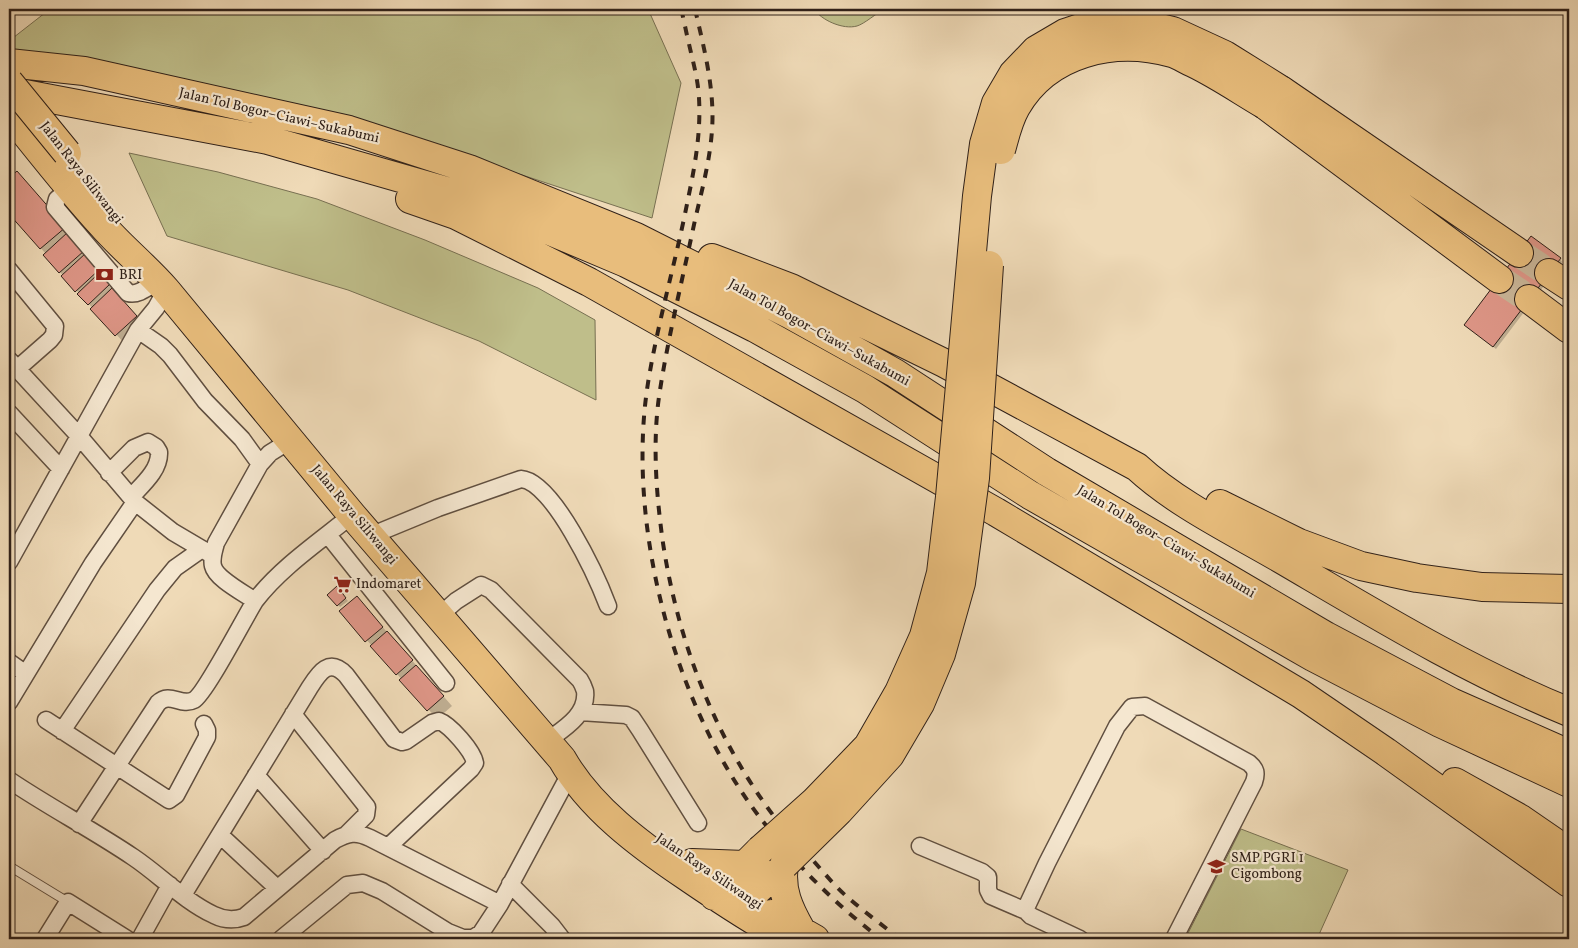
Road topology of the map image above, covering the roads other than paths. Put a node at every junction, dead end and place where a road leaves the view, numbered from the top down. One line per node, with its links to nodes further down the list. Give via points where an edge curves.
1 (9, 63): 8 (highway, Jalan Tol Bogor–Ciawi–Sukabumi, via 84,71 349,130 469,169)
2 (9, 82): 7 (highway, Jalan Raya Siliwangi, bridge)
3 (9, 91): 6 (highway, Jalan Tol Bogor–Ciawi–Sukabumi)
4 (1273, 98): 9 (highway); 11 (highway); 59 (highway, bridge, via 1225,55 1173,31 1136,22 1092,24 1065,33 1036,50 1014,74 996,102 984,144 941,572 924,636 899,692 868,746 815,801); 61 (highway, bridge, via 1174,53 1138,47 1105,47 1075,55 1050,69 1016,107 1000,151 974,478 961,583 942,654 920,704 890,755)
5 (9, 113): 7 (highway, Jalan Raya Siliwangi)
6 (268, 140): 44 (highway, via 299,164 346,176 456,214 589,282 1005,518 1300,694); 50 (highway, Jalan Tol Bogor–Ciawi–Sukabumi, via 474,199 626,263 755,328 865,389 1030,495 1313,657 1440,723)
7 (59, 159): 12 (highway, Jalan Raya Siliwangi, via 132,239); 12 (highway, Jalan Raya Siliwangi, via 70,188)
8 (636, 237): 21 (highway, via 677,245 791,288 944,363); 45 (highway, Jalan Tol Bogor–Ciawi–Sukabumi, via 895,372 1047,472 1326,636 1451,702)
9 (1519, 253)
10 (9, 270): 16 (street, via 55,326 50,340)
11 (1499, 279)
12 (157, 280): 15 (street); 19 (highway, Jalan Raya Siliwangi)
13 (1529, 300): 14 (highway)
14 (1569, 329)
15 (138, 330): 18 (street); 20 (street, via 170,355 205,401 242,438)
16 (13, 365): 18 (street)
17 (9, 413): 22 (street)
18 (79, 436): 22 (street); 23 (street)
19 (291, 440): 20 (street, via 270,453); 25 (highway, Jalan Raya Siliwangi)
20 (260, 464): 28 (street, via 216,543)
21 (1137, 467): 30 (highway, via 1299,543 1362,566 1482,587); 39 (highway, via 1164,490 1351,600 1456,659)
22 (61, 469): 29 (street)
23 (109, 473): 24 (street); 24 (street, via 139,445 148,442 156,446 158,464)
24 (133, 499): 28 (street, via 161,524); 35 (street)
25 (352, 515): 26 (street); 27 (highway, Jalan Raya Siliwangi)
26 (328, 535): 31 (street, via 267,586); 36 (street)
27 (370, 536): 32 (street, via 438,508 526,479 542,490 556,506 580,546); 33 (highway, Jalan Raya Siliwangi)
28 (207, 552): 31 (street, via 218,574); 43 (street, via 175,568 157,590)
29 (9, 562)
30 (1569, 589)
31 (255, 601): 47 (street, via 197,698 188,702 168,697 161,700)
32 (608, 606)
33 (439, 616): 38 (street, via 472,590 481,586 491,590 580,680 585,692); 46 (highway, Jalan Raya Siliwangi)
34 (9, 662): 35 (street)
35 (26, 674): 37 (street)
36 (446, 683)
37 (9, 702)
38 (580, 712): 46 (street, via 566,727); 51 (street, via 632,718)
39 (1569, 712)
40 (293, 714): 48 (street); 54 (street, via 367,807 366,815); 56 (street, via 319,674 334,667 346,675 394,739 402,742 410,739 439,721 468,749 474,759 473,766)
41 (46, 720): 43 (street)
42 (204, 724): 47 (street, via 207,738 169,800)
43 (62, 731): 47 (street)
44 (1386, 752): 58 (highway, via 1454,782 1521,819); 63 (highway)
45 (1569, 754)
46 (563, 759): 60 (highway, Jalan Raya Siliwangi); 64 (street); 67 (highway, Jalan Raya Siliwangi, via 591,798 625,830 662,860)
47 (117, 766): 52 (street)
48 (256, 775): 53 (street); 57 (street)
49 (9, 780): 52 (street)
50 (1569, 783)
51 (698, 823)
52 (79, 824): 65 (street, via 134,857)
53 (220, 834): 66 (street); 68 (street)
54 (346, 834): 56 (street, via 364,835); 57 (street)
55 (920, 846): 72 (street, via 982,872 988,877 991,896)
56 (388, 847): 70 (street)
57 (322, 851): 66 (street)
58 (1569, 852)
59 (752, 857): 60 (highway); 67 (highway)
60 (692, 863): 67 (highway, Jalan Raya Siliwangi)
61 (784, 865): 71 (highway); 73 (highway, via 782,884)
62 (9, 866): 69 (lane)
63 (1569, 883)
64 (510, 884): 70 (street); 79 (street)
65 (170, 885): 68 (street); 76 (street)
66 (277, 888): 68 (street, via 244,917 236,920 212,914)
67 (719, 890): 71 (highway, Jalan Raya Siliwangi)
68 (183, 895)
69 (68, 902): 74 (street); 75 (street)
70 (500, 904): 78 (street)
71 (743, 905): 73 (highway, Jalan Raya Siliwangi)
72 (1026, 911): 80 (street); 81 (street, via 1117,726 1132,707 1145,706 1249,763 1256,772 1250,790)
73 (800, 936)
74 (45, 939)
75 (127, 939)
76 (140, 939)
77 (281, 939): 78 (street, via 347,885 364,883 448,932)
78 (474, 939)
79 (562, 939)
80 (1080, 939)
81 (1174, 939)

